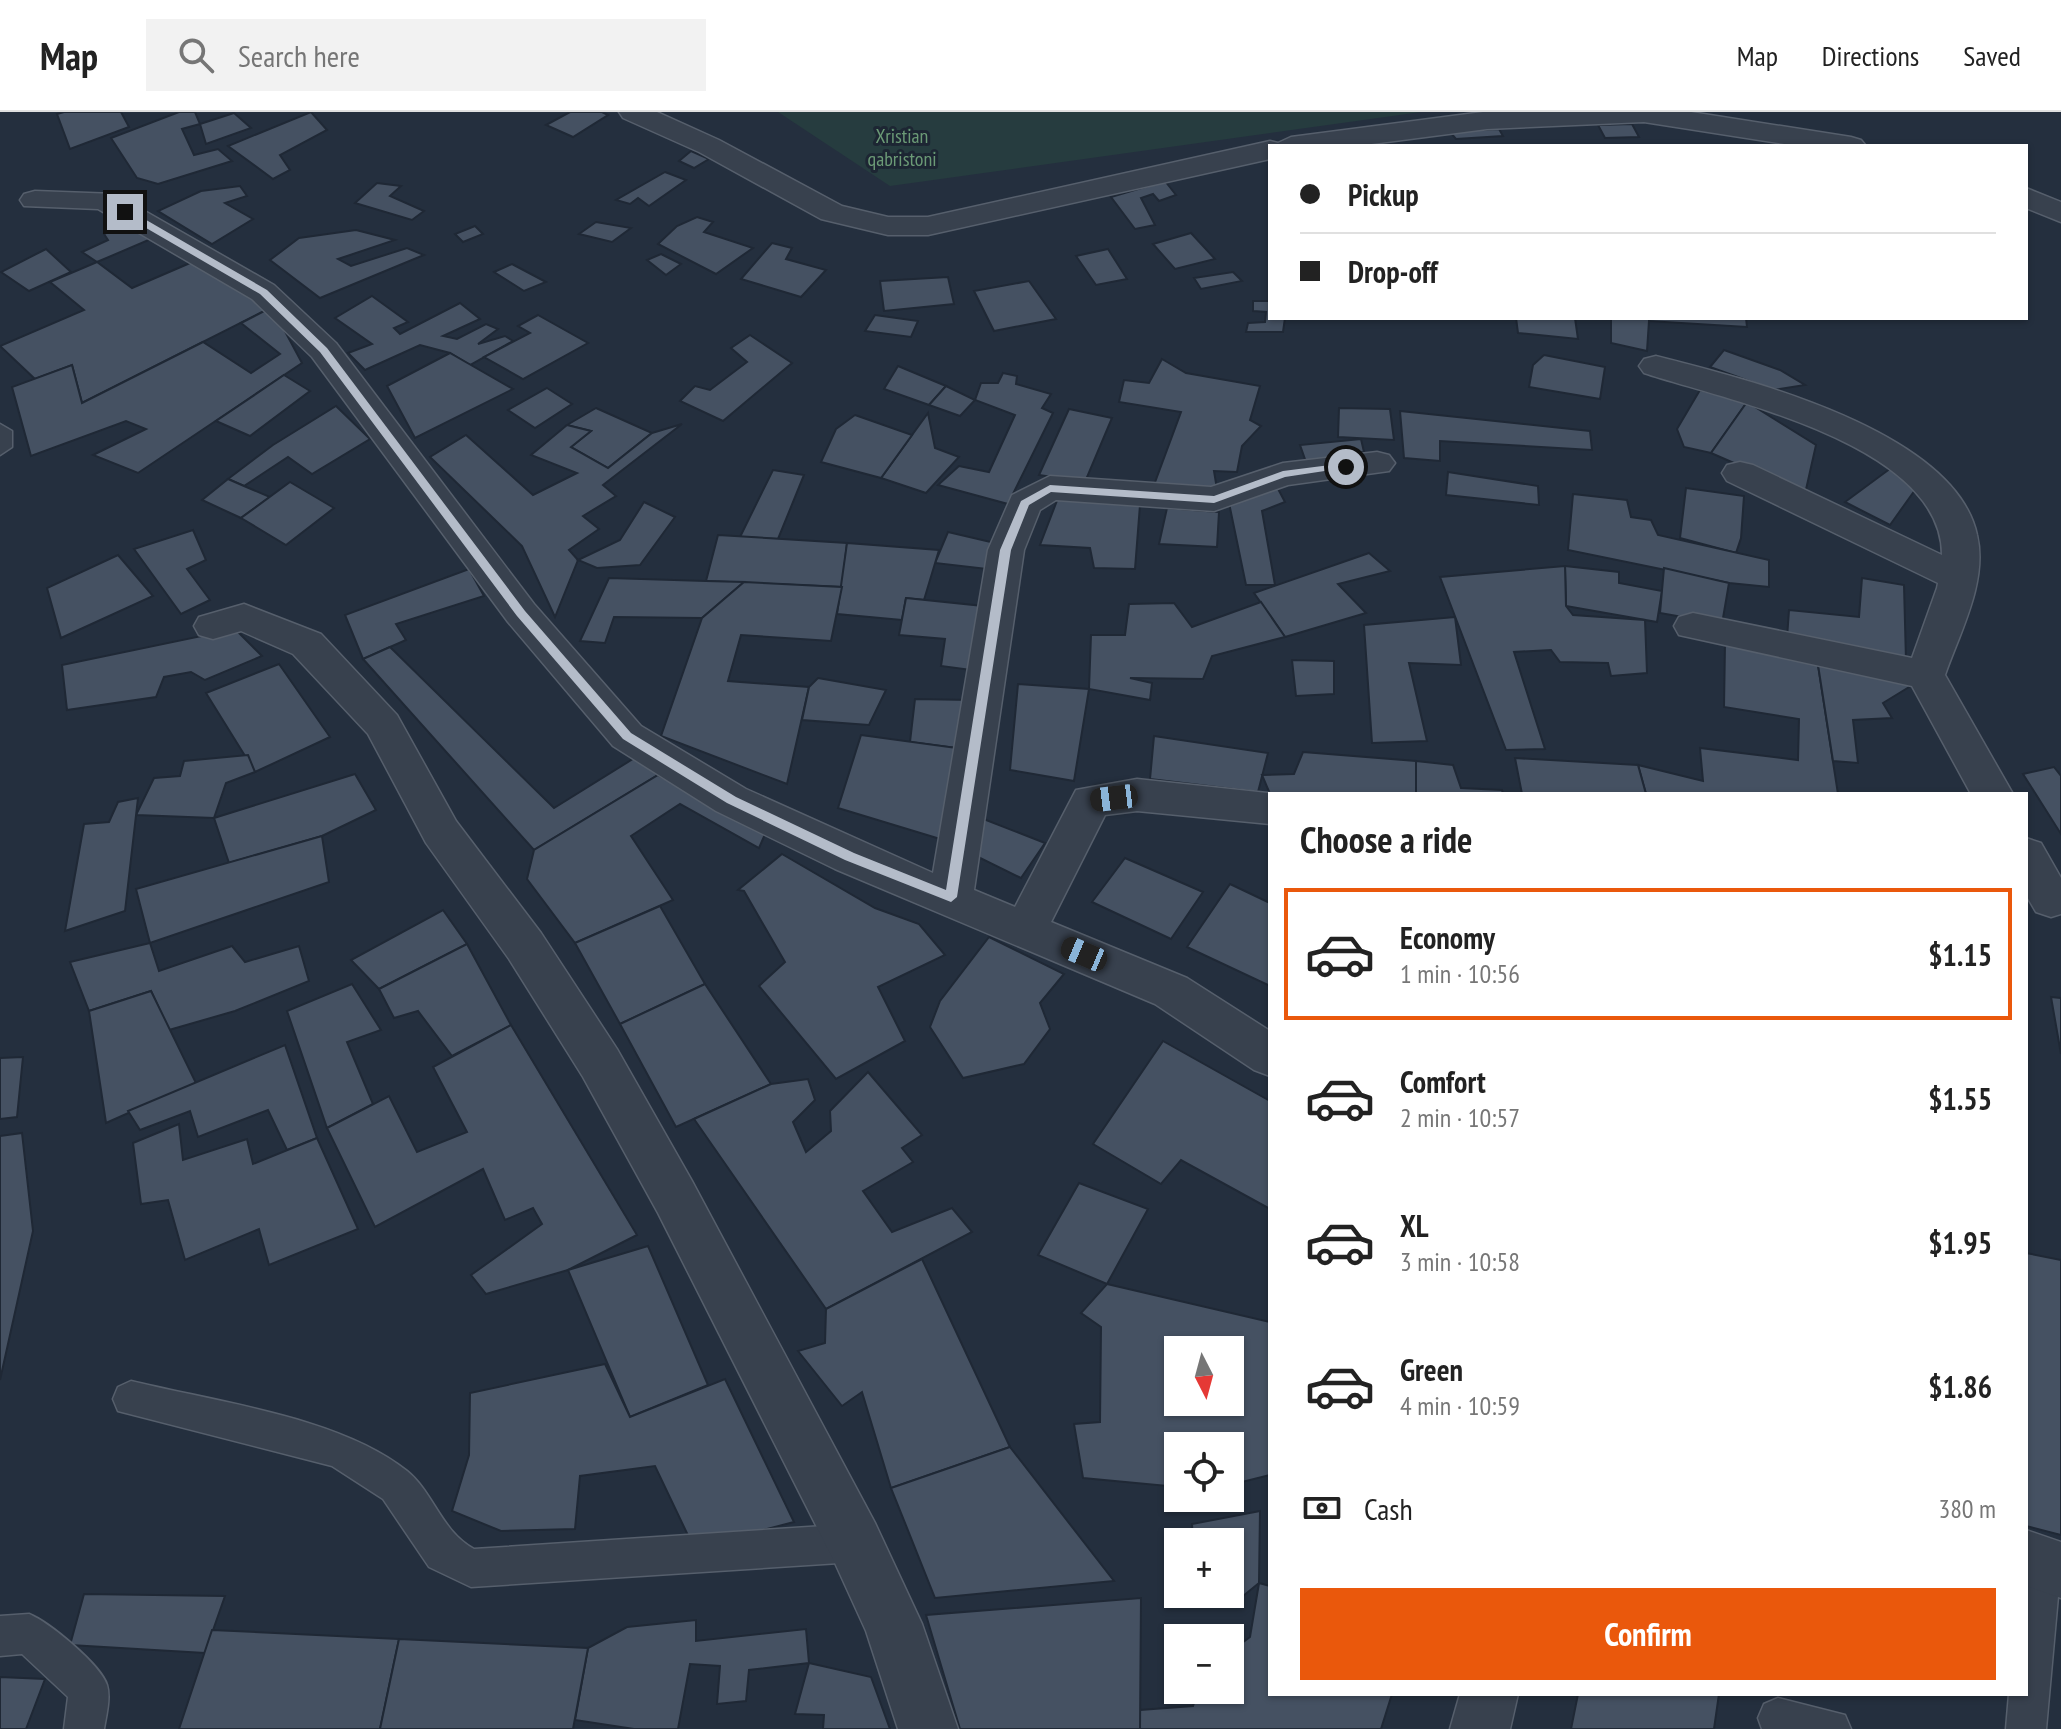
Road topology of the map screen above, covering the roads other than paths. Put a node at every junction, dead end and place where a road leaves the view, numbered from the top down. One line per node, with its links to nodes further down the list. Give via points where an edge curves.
1 (633, 112): 4 (street, via 709,146 832,213 888,226 928,226)
2 (1306, 144): 3 (street, via 1487,120 1644,113)
3 (1838, 144)
4 (1268, 150)
5 (2028, 198): 7 (street)
6 (35, 200): 20 (street, via 104,200 263,292 324,350 521,613 627,736 731,800 850,857)
7 (2061, 213)
8 (1656, 366): 13 (street, via 1858,433 1906,460 1942,495 1959,533)
9 (0, 431): 10 (lane)
10 (0, 447)
11 (1377, 463): 20 (street, via 1283,474 1214,499 1050,488 1025,503 1006,550)
12 (1740, 473): 13 (street)
13 (1959, 578): 16 (street)
14 (213, 626): 25 (street, via 244,617 307,644 383,725 441,832 525,946 600,1063)
15 (1693, 626): 16 (street)
16 (1925, 675): 17 (street)
17 (1991, 792)
18 (1268, 808): 22 (street, via 1137,795 1091,801)
19 (2028, 859): 21 (street)
20 (951, 897): 22 (street)
21 (2046, 899)
22 (1025, 929): 23 (street, via 1171,991)
23 (1268, 1055)
24 (131, 1399): 25 (lane, via 340,1450 396,1486 443,1553 471,1568)
25 (855, 1543): 31 (street, via 893,1624)
26 (2043, 1564): 34 (lane)
27 (0, 1636): 30 (lane, via 29,1634 89,1689)
28 (1488, 1696): 32 (street)
29 (1778, 1718): 33 (lane)
30 (84, 1729)
31 (928, 1729)
32 (1480, 1729)
33 (1831, 1729)
34 (2026, 1729)

